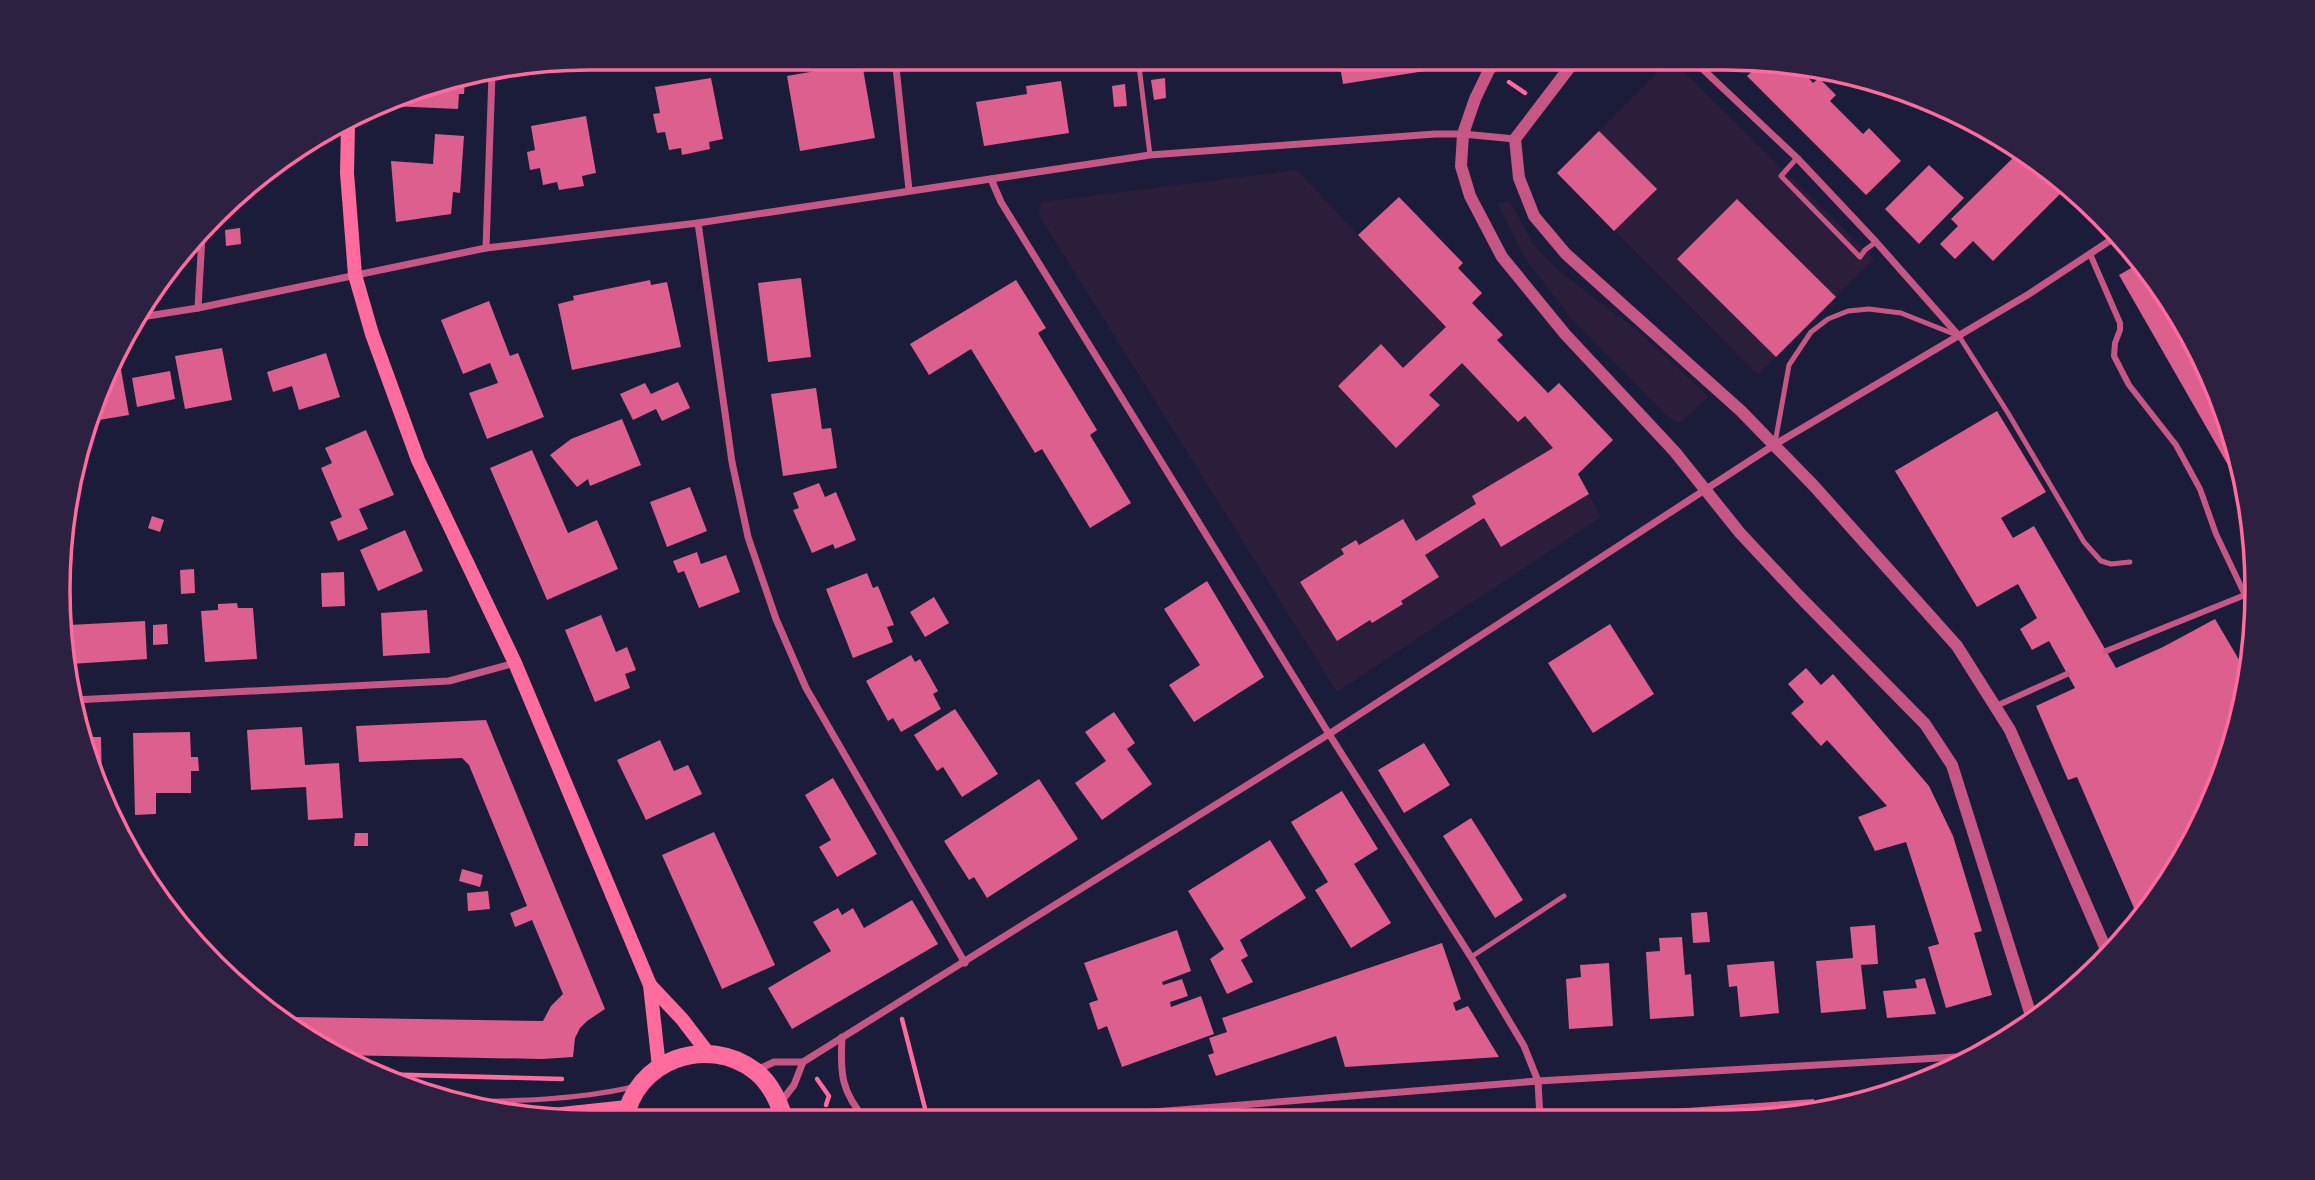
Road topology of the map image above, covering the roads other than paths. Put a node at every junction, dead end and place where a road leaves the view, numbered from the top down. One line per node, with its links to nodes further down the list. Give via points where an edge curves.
1 (896, 70): 13 (street)
2 (1139, 70): 10 (lane)
3 (1492, 70): 8 (street, via 1475,99)
4 (1568, 70): 9 (street)
5 (1704, 70): 11 (street)
6 (492, 79): 18 (street)
7 (348, 130): 20 (main road)
8 (1464, 134): 9 (street); 10 (street); 25 (street, via 1461,166 1470,196 1502,257)
9 (1515, 139): 24 (street, via 1520,178 1534,216 1566,254)
10 (1150, 155): 12 (street)
11 (1797, 159): 16 (street); 16 (lane, via 1781,176 1860,257)
12 (991, 179): 13 (street); 34 (street)
13 (909, 190): 14 (street)
14 (698, 223): 18 (street); 38 (street, via 732,463 748,537 776,619 806,688)
15 (2110, 241): 19 (street)
16 (1876, 242): 23 (street)
17 (202, 244): 21 (street)
18 (486, 248): 20 (street)
19 (2090, 254): 23 (street); 27 (street, via 2120,323 2114,356 2200,489)
20 (355, 275): 21 (street); 30 (main road, via 418,460)
21 (198, 308): 22 (street)
22 (149, 316)
23 (1959, 336): 24 (street); 24 (lane, via 1888,310 1848,311 1828,319 1811,332 1789,365); 26 (lane, via 2084,542 2101,561)
24 (1774, 445): 25 (street); 33 (street, via 1957,646)
25 (1705, 489): 34 (street); 40 (street, via 1799,596 1926,724 1952,765)
26 (2130, 562)
27 (2245, 595)
28 (2245, 595): 29 (street)
29 (2106, 651)
30 (515, 663): 32 (street, via 449,681); 39 (main road)
31 (2067, 674): 33 (street)
32 (82, 700)
33 (1996, 706): 36 (street)
34 (1329, 734): 37 (street); 38 (street)
35 (1564, 896): 37 (lane)
36 (2104, 946)
37 (1471, 957): 47 (street, via 1524,1046)
38 (965, 963): 41 (street)
39 (650, 985): 42 (main road); 45 (main road)
40 (2030, 1011)
41 (842, 1037): 44 (street); 53 (street, via 844,1088)
42 (708, 1053): 45 (main road, via 681,1056); 46 (main road)
43 (1952, 1057): 47 (street)
44 (803, 1062): 46 (street, via 774,1062); 52 (street)
45 (659, 1066): 48 (main road)
46 (755, 1071): 51 (main road, via 769,1085)
47 (1538, 1081): 54 (street); 55 (street)
48 (639, 1085): 49 (lane, via 607,1093); 50 (main road)
49 (494, 1101)
50 (628, 1110)
51 (781, 1110)
52 (784, 1110)
53 (859, 1110)
54 (1178, 1110)
55 (1540, 1110)

